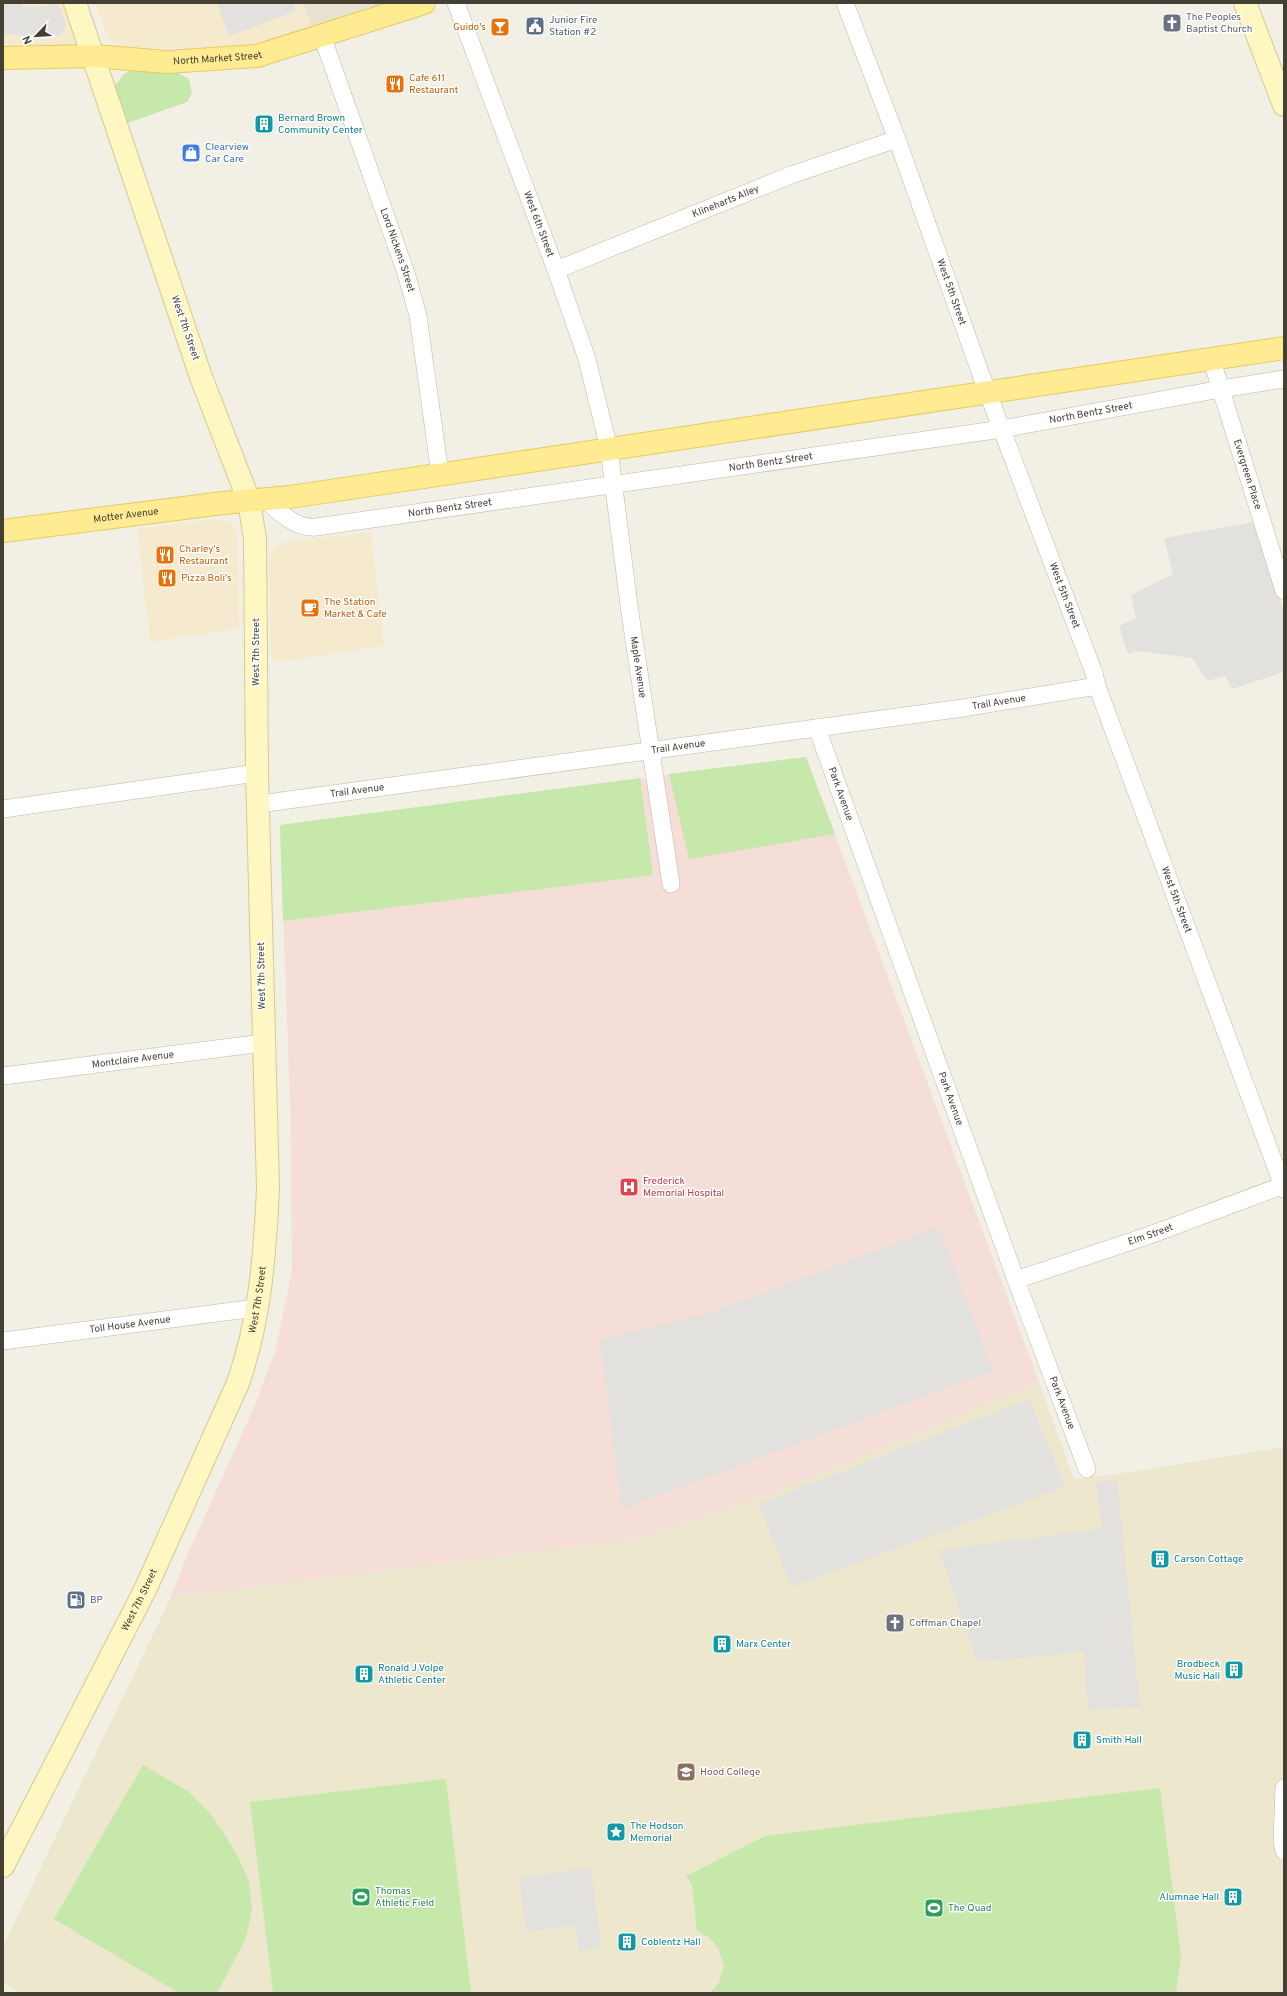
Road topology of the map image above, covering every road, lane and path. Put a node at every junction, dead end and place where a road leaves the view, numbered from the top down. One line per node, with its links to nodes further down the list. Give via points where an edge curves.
1 (75, 3): 7 (main road, West 7th Street)
2 (424, 3): 6 (main road, North Market Street)
3 (456, 3): 11 (street, West 6th Street)
4 (845, 3): 10 (street, West 5th Street)
5 (1245, 3): 9 (main road)
6 (322, 36): 7 (main road, North Market Street, via 257,56 167,62); 19 (street, Lord Nickens Street, via 408,280 418,316)
7 (94, 56): 8 (main road, North Market Street); 21 (main road, West 7th Street, via 201,377)
8 (3, 58)
9 (1284, 105)
10 (897, 139): 11 (street, Klineharts Alley, via 791,174); 16 (street, West 5th Street)
11 (556, 270): 18 (street, West 6th Street, via 587,359)
12 (1284, 348): 13 (main road)
13 (1211, 358): 15 (street, Evergreen Place); 16 (main road)
14 (1284, 379): 15 (street, North Bentz Street)
15 (1221, 389): 17 (street, North Bentz Street); 23 (street, Evergreen Place)
16 (989, 393): 17 (street, West 5th Street); 18 (main road)
17 (1002, 429): 20 (street, North Bentz Street); 24 (street, West 5th Street)
18 (609, 449): 19 (main road); 20 (street, Maple Avenue)
19 (440, 474): 21 (main road)
20 (613, 485): 21 (street, North Bentz Street, via 307,528); 26 (street, Maple Avenue)
21 (256, 500): 22 (main road, Motter Avenue); 27 (main road, West 7th Street)
22 (3, 531)
23 (1284, 591)
24 (1097, 686): 25 (street, Trail Avenue); 33 (street, West 5th Street)
25 (817, 728): 26 (street, Trail Avenue); 34 (street, Park Avenue)
26 (650, 750): 28 (street, Trail Avenue); 30 (street, Maple Avenue)
27 (258, 773): 28 (main road, West 7th Street); 29 (street)
28 (259, 804): 31 (main road, West 7th Street)
29 (3, 809)
30 (671, 884)
31 (263, 1043): 32 (street, Montclaire Avenue); 35 (main road, West 7th Street, via 268,1189 265,1250)
32 (3, 1076)
33 (1284, 1186): 34 (street, Elm Street)
34 (1016, 1280): 37 (street, Park Avenue)
35 (256, 1308): 36 (street, Toll House Avenue); 40 (main road, West 7th Street, via 247,1355 238,1383 145,1590)
36 (3, 1341)
37 (1087, 1468)
38 (1284, 1788): 39 (street)
39 (1284, 1851)
40 (3, 1866)

